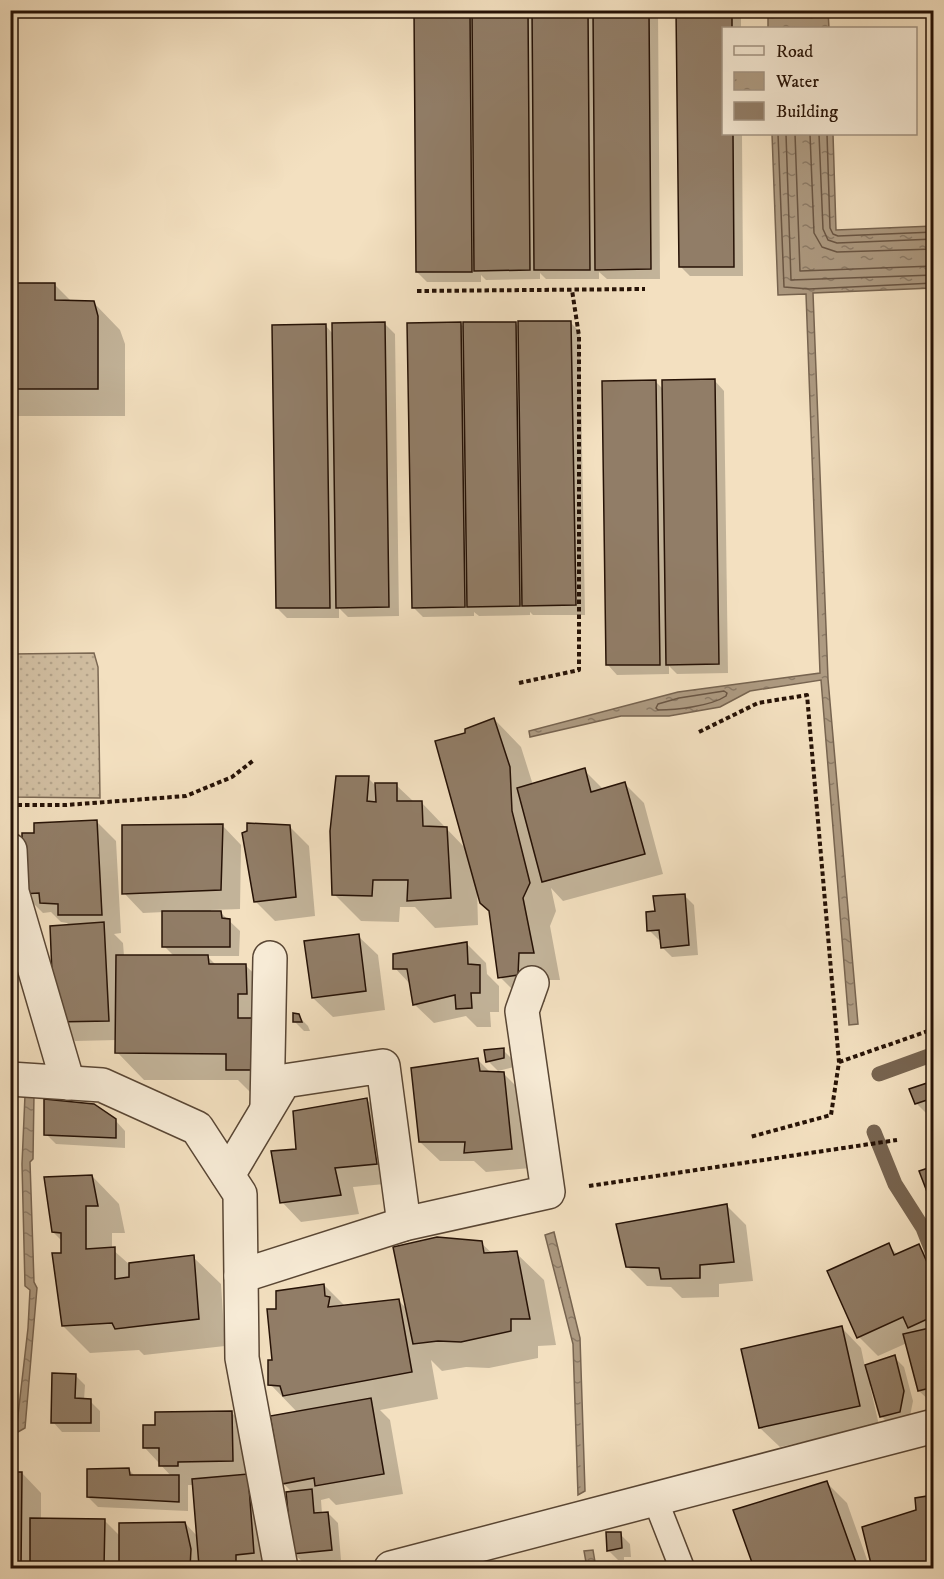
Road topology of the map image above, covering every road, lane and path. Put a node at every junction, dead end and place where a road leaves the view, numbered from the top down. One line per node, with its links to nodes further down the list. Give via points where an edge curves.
1 (645, 289): 2 (path)
2 (572, 290): 3 (path); 4 (path, via 579,336 579,670)
3 (417, 291)
4 (519, 683)
5 (699, 732): 12 (path, via 758,703 807,695)
6 (254, 759): 7 (path, via 232,777 186,796)
7 (10, 805)
8 (10, 850): 14 (street, via 12,892)
9 (270, 958): 15 (street)
10 (532, 982): 19 (street, via 522,1011)
11 (933, 1029): 12 (path)
12 (839, 1062): 16 (path, via 831,1114)
13 (10, 1079): 14 (street)
14 (68, 1083): 18 (street, via 102,1085 197,1128)
15 (267, 1108): 18 (street); 20 (street, via 284,1081 383,1066)
16 (750, 1137)
17 (897, 1140): 19 (path)
18 (228, 1175): 21 (street, via 240,1194)
19 (548, 1192): 20 (street)
20 (404, 1224): 21 (street)
21 (241, 1276): 24 (street, via 242,1358)
22 (933, 1426): 23 (street)
23 (655, 1499): 25 (street); 26 (lane)
24 (281, 1569)
25 (391, 1569)
26 (682, 1569)

